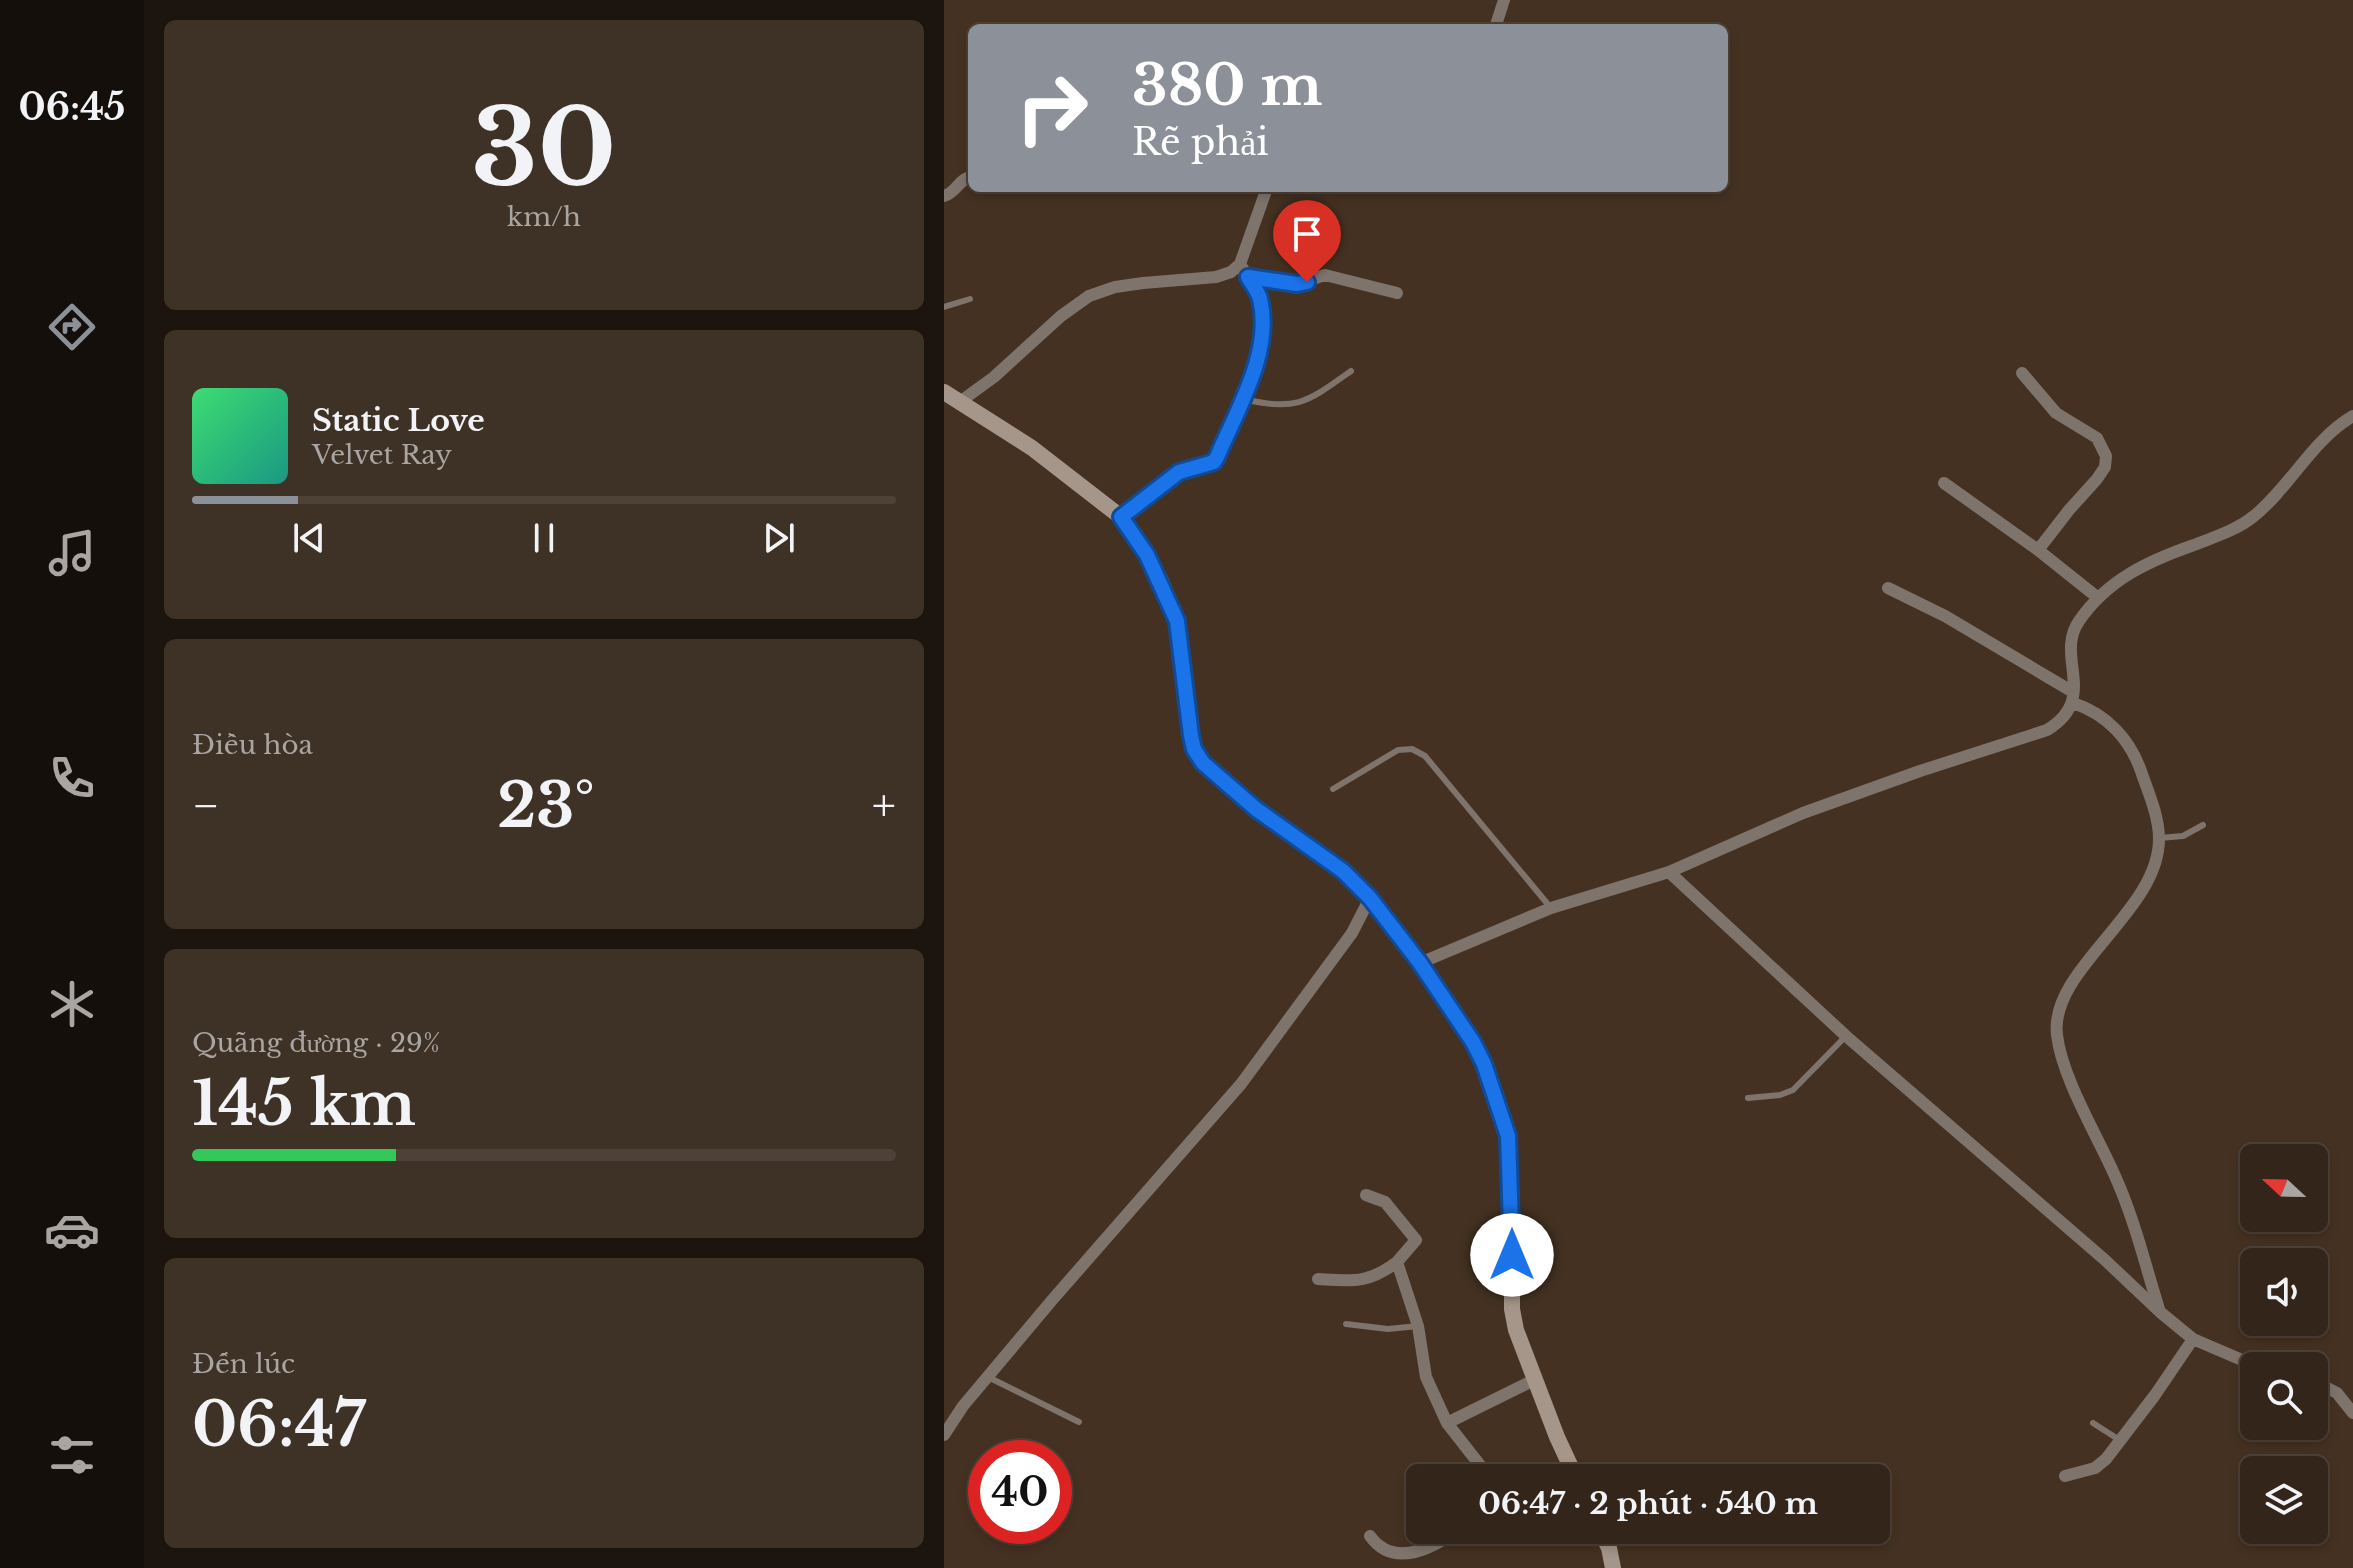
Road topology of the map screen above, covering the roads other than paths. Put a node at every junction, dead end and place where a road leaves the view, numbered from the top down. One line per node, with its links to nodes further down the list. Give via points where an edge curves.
1 (1504, 0): 2 (street)
2 (1496, 24)
3 (968, 178): 5 (street)
4 (1266, 192): 6 (street)
5 (944, 196)
6 (1240, 264): 7 (street); 15 (street, via 1216,277 1115,287 1089,296)
7 (1248, 277): 8 (street, via 1297,284 1325,275); 14 (street, via 1263,316 1261,343)
8 (1397, 293)
9 (970, 299): 10 (lane)
10 (944, 307)
11 (1351, 371): 14 (lane, via 1306,402 1285,406)
12 (2022, 373): 19 (street, via 2056,413 2097,438 2106,456 2097,479)
13 (944, 392): 15 (street)
14 (1242, 399): 18 (street, via 1214,462 1179,472)
15 (961, 401): 18 (street)
16 (2353, 416): 21 (street, via 2254,516 2142,566)
17 (1944, 483): 19 (street)
18 (1121, 517): 27 (street, via 1147,555 1177,621 1191,736 1203,763 1256,809 1343,871)
19 (2038, 550): 21 (street)
20 (1888, 588): 22 (street, via 1945,616)
21 (2097, 597): 22 (street, via 2072,632)
22 (2073, 698): 25 (street, via 2094,710 2135,754); 26 (street, via 2058,723 2047,730 1803,813)
23 (1333, 789): 28 (lane, via 1398,750 1412,749 1425,756)
24 (2203, 825): 25 (lane, via 2192,834)
25 (2159, 838): 35 (street, via 2154,866 2141,892 2065,996 2057,1034 2082,1107 2116,1177)
26 (1669, 872): 28 (street); 30 (street)
27 (1370, 898): 29 (street); 40 (street, via 1352,933 1241,1084)
28 (1551, 908): 29 (street)
29 (1420, 963): 41 (street, via 1473,1042 1508,1136 1512,1309)
30 (1846, 1036): 31 (lane, via 1793,1090); 35 (street)
31 (1748, 1098)
32 (1366, 1195): 33 (street, via 1385,1202 1414,1234 1414,1245)
33 (1397, 1262): 34 (street, via 1379,1276 1359,1281); 37 (street)
34 (1318, 1279)
35 (2160, 1312): 38 (street)
36 (1346, 1324): 37 (lane)
37 (1418, 1326): 45 (street, via 1426,1377)
38 (2193, 1339): 39 (street); 48 (street)
39 (2240, 1359)
40 (988, 1377): 44 (lane); 47 (street)
41 (1534, 1380): 45 (street); 50 (street)
42 (2328, 1388): 43 (street)
43 (2353, 1413)
44 (1079, 1422)
45 (1447, 1423): 49 (street)
46 (2093, 1423): 48 (lane)
47 (944, 1435)
48 (2121, 1441): 51 (street, via 2095,1468)
49 (1479, 1464)
50 (1570, 1464)
51 (2065, 1476)
52 (1370, 1536): 53 (street, via 1378,1551 1395,1558)
53 (1439, 1544)
54 (1607, 1544): 55 (street)
55 (1613, 1568)

